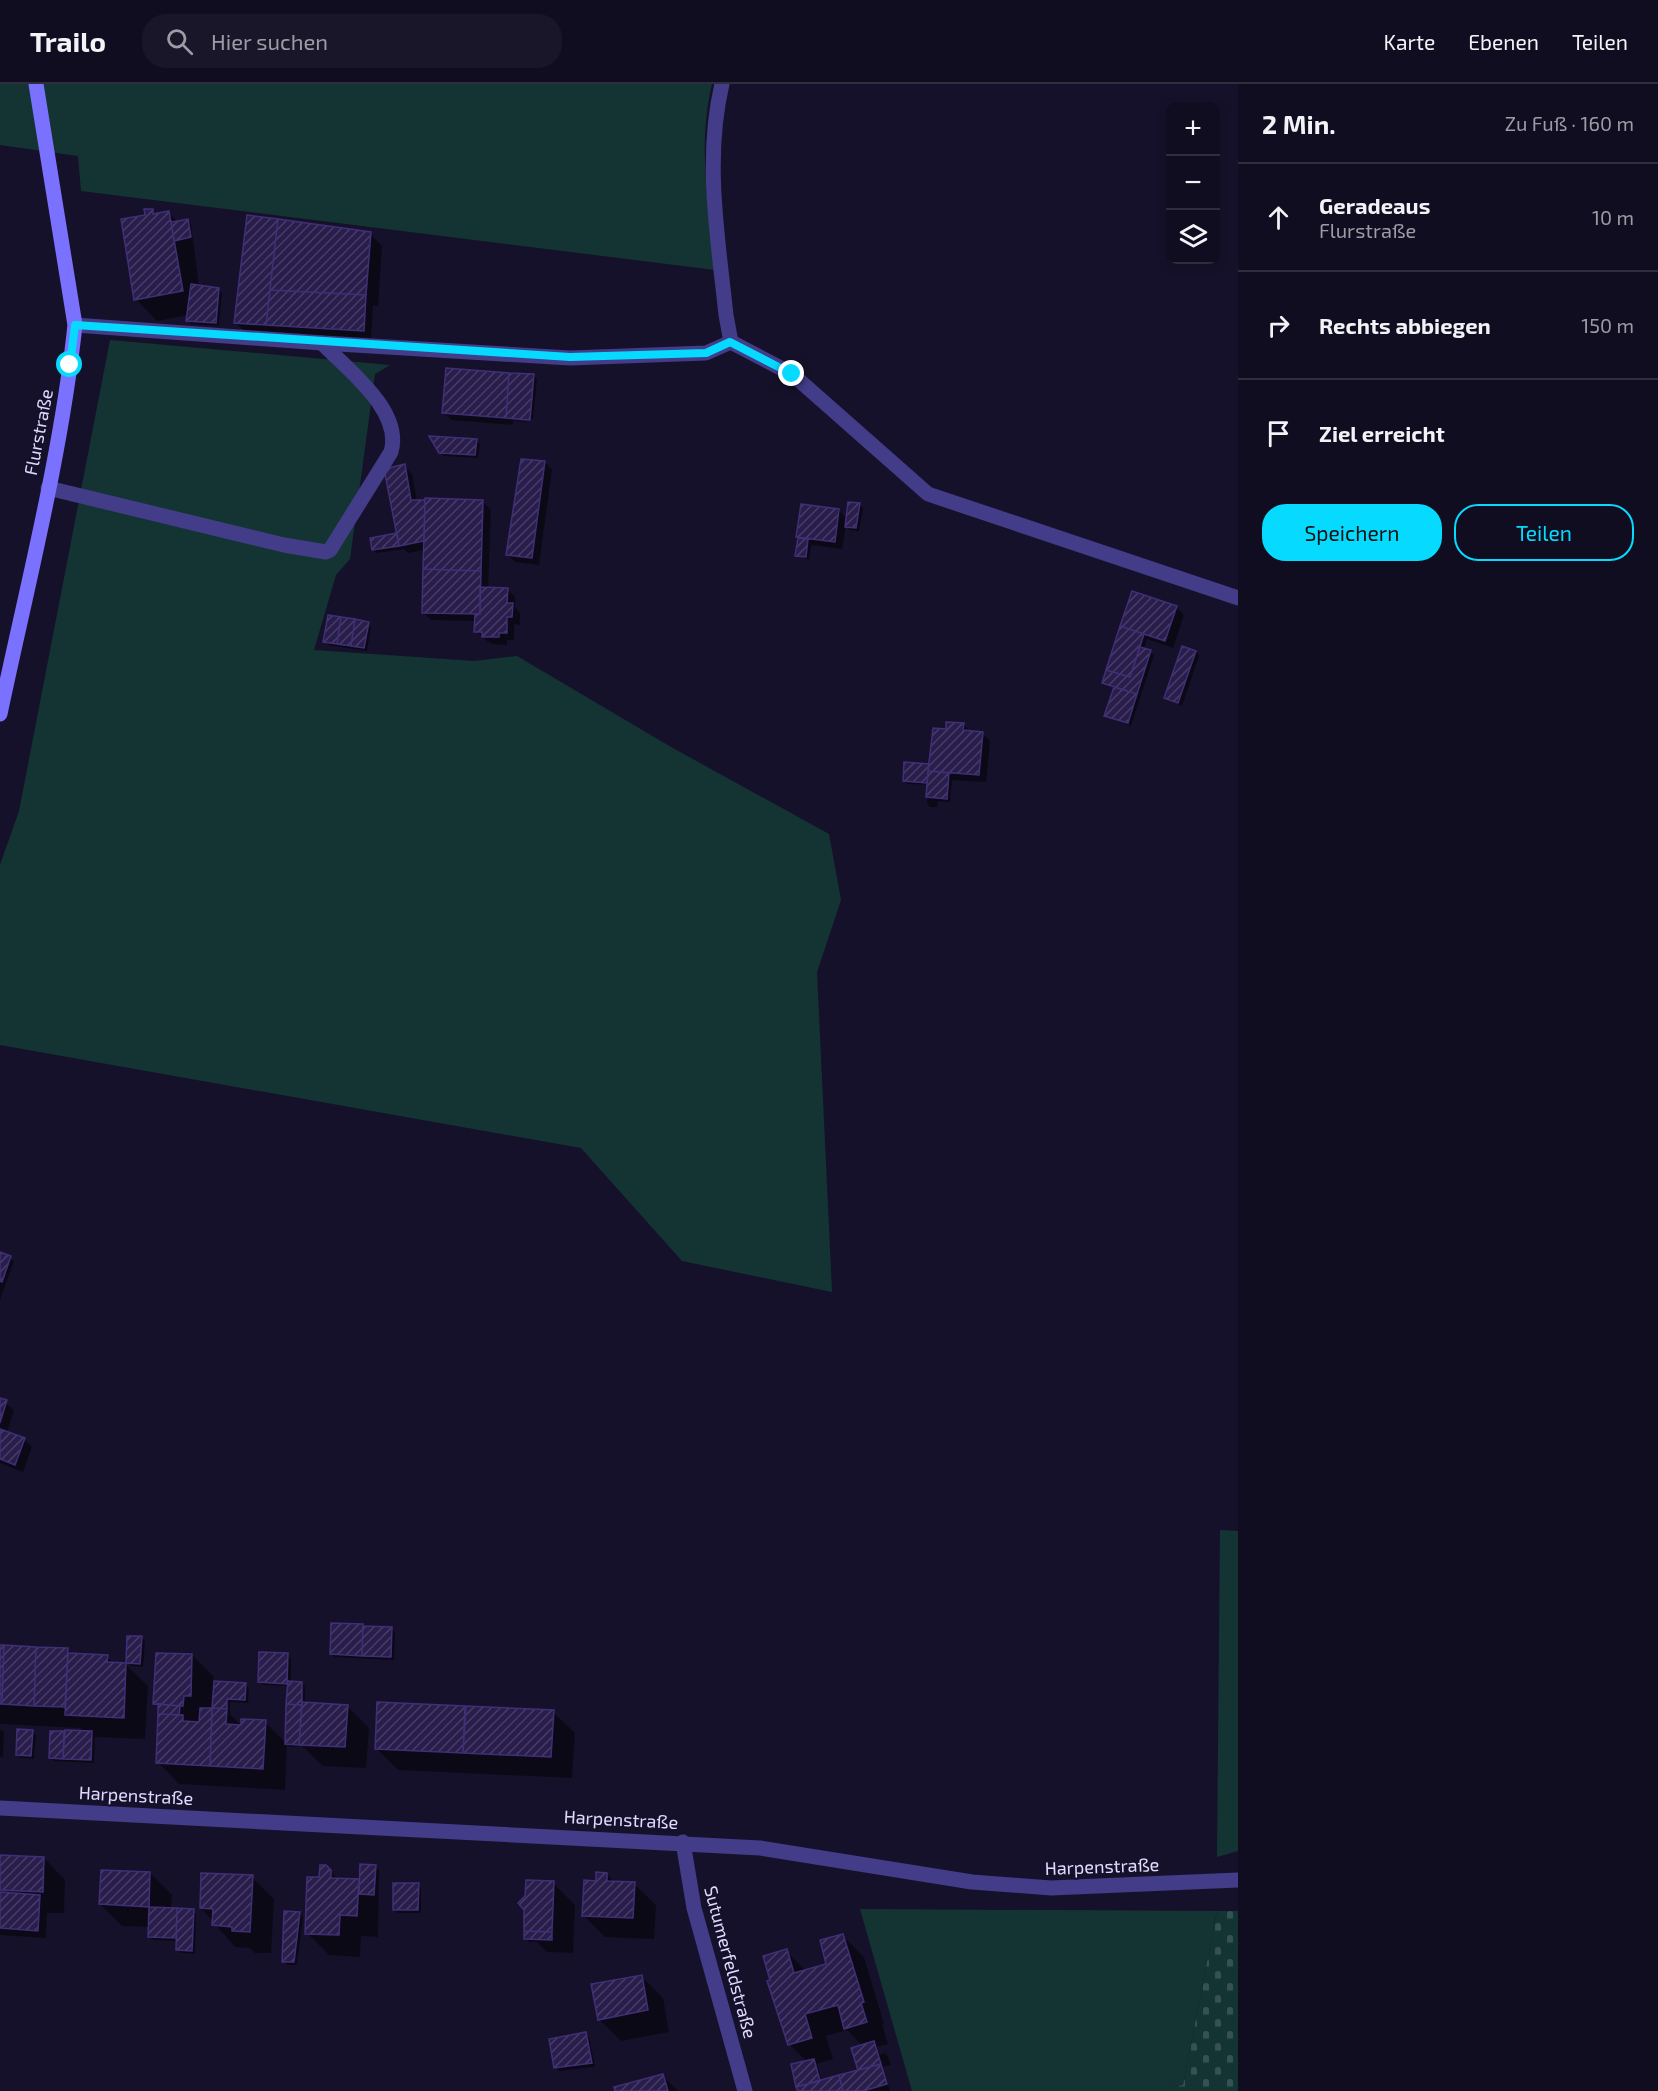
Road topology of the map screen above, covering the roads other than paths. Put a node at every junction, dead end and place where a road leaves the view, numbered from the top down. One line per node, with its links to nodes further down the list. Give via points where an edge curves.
1 (36, 84): 3 (street, Flurstraße)
2 (722, 84): 4 (street, via 712,152)
3 (75, 325): 5 (street); 6 (street, Flurstraße)
4 (730, 342): 5 (street, via 706,353 570,357); 7 (street, via 792,374 928,494)
5 (322, 343): 6 (street, via 386,411 393,434 391,452 330,550 284,545)
6 (48, 488): 8 (street, Flurstraße)
7 (1238, 598)
8 (0, 714)
9 (0, 1808): 10 (street, Harpenstraße)
10 (683, 1842): 11 (street, Harpenstraße, via 760,1848 972,1882 1051,1888); 12 (street, Sutumerfeldstraße, via 694,1908)
11 (1238, 1880)
12 (745, 2091)

